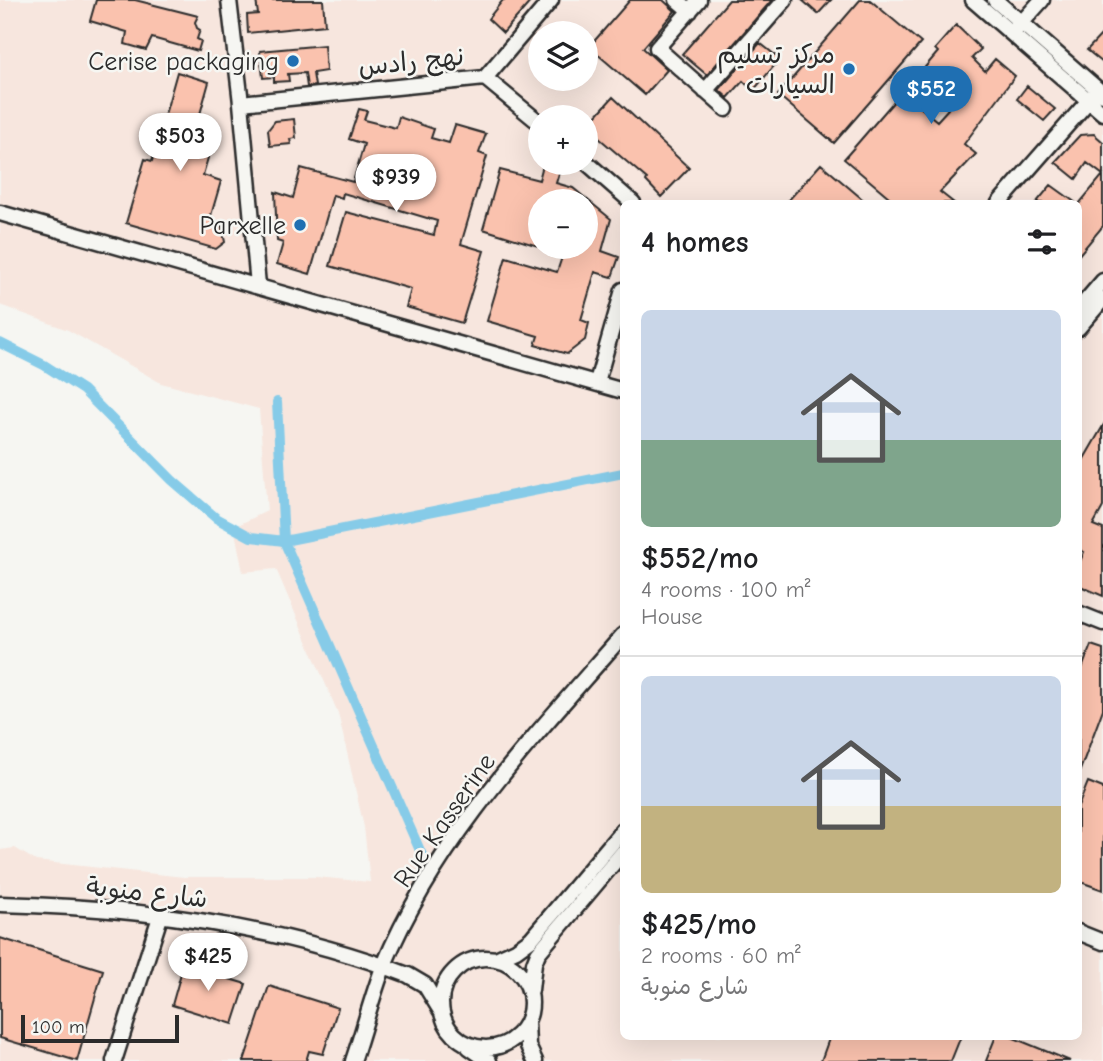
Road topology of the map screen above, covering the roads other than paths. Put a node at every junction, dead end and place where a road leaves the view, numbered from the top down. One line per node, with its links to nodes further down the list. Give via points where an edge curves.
1 (229, 0): 13 (street)
2 (551, 0): 10 (street, نهج رادس)
3 (677, 0): 8 (street)
4 (785, 0): 11 (street)
5 (972, 0): 9 (street)
6 (995, 0): 9 (street)
7 (1042, 0): 9 (street)
8 (695, 6): 11 (street, via 657,48)
9 (1016, 29): 12 (street)
10 (485, 78): 13 (street, نهج رادس); 15 (street)
11 (705, 91): 14 (street)
12 (1097, 95): 16 (street); 19 (street)
13 (241, 103): 22 (street)
14 (726, 109)
15 (528, 113)
16 (1103, 114)
17 (598, 172): 18 (street)
18 (630, 200)
19 (1002, 200)
20 (0, 213): 22 (street)
21 (1103, 281): 25 (street)
22 (258, 285): 27 (street)
23 (1103, 299): 26 (street)
24 (620, 301): 27 (street)
25 (1082, 305)
26 (1082, 323)
27 (597, 382): 28 (street)
28 (620, 390)
29 (1082, 615): 30 (street)
30 (1103, 624)
31 (620, 638): 39 (street, Rue Kasserine, via 474,813 426,884)
32 (620, 834): 38 (street, via 531,939)
33 (620, 856): 42 (street, via 538,953)
34 (0, 904): 35 (street, شارع منوبة)
35 (160, 917): 39 (street, شارع منوبة, via 279,936); 46 (street)
36 (1082, 934): 37 (street)
37 (1103, 942)
38 (496, 959): 40 (street, via 466,962); 42 (street, via 512,966)
39 (384, 966): 41 (street, شارع منوبة); 47 (street, Rue Kasserine)
40 (454, 971): 41 (street, via 431,977); 43 (street, via 443,990)
41 (408, 975): 43 (street, via 425,985)
42 (530, 995): 44 (street)
43 (441, 1011): 45 (street)
44 (527, 1021): 45 (street, via 505,1044 474,1047); 49 (street, via 528,1046)
45 (459, 1040): 48 (street)
46 (114, 1061)
47 (353, 1061)
48 (489, 1061)
49 (535, 1061)

